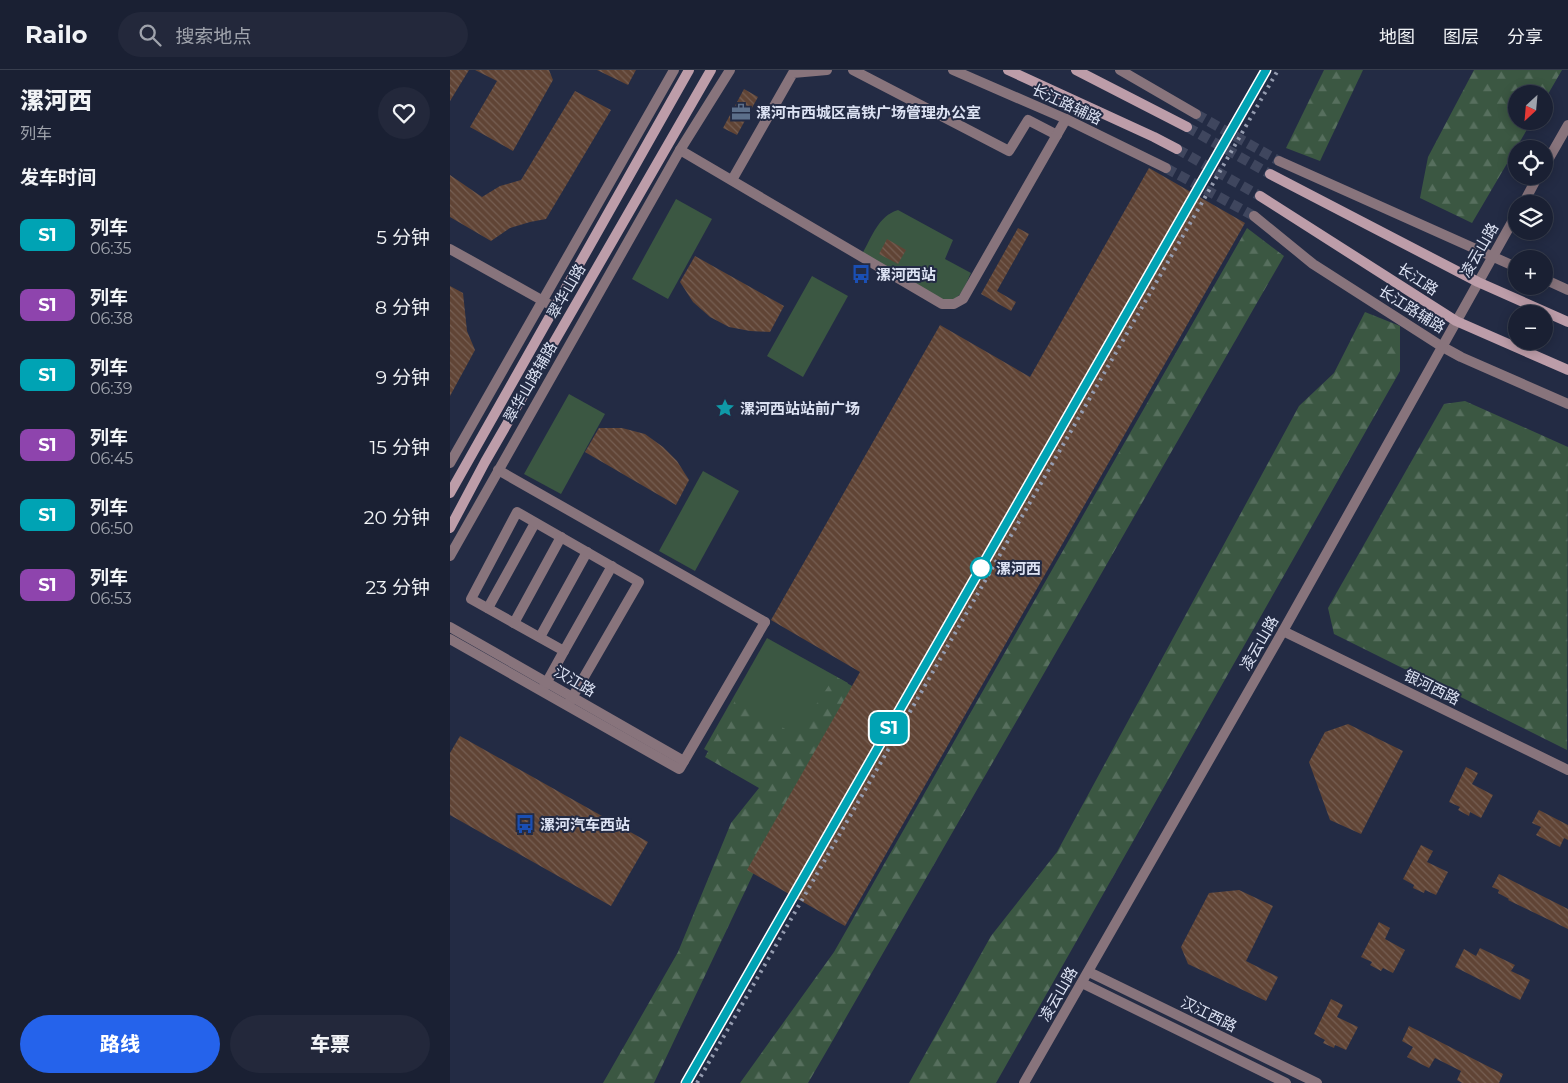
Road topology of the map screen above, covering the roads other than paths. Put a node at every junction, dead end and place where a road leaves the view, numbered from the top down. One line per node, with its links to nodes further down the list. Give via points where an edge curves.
1 (674, 70): 32 (street, 翠华山路辅路)
2 (689, 70): 33 (main road, 翠华山路)
3 (711, 70): 43 (main road, 翠华山路)
4 (730, 70): 17 (street, 翠华山路辅路)
5 (827, 70): 22 (street, via 793,73)
6 (853, 70): 15 (street, via 1009,151 1028,120)
7 (953, 70): 12 (street, 长江路辅路)
8 (1008, 70): 16 (main road)
9 (1076, 70): 14 (main road)
10 (1120, 70): 11 (street)
11 (1196, 114)
12 (1066, 119): 15 (street); 20 (street, 长江路辅路)
13 (1568, 125): 18 (street)
14 (1187, 127)
15 (1057, 135): 22 (street, via 963,299 954,304 942,304)
16 (1177, 149)
17 (680, 150): 22 (street); 40 (street, 翠华山路辅路)
18 (1553, 151)
19 (1279, 161): 27 (street)
20 (1166, 168)
21 (1270, 174): 29 (main road, 长江路)
22 (732, 180)
23 (1260, 196): 34 (main road, 长江路)
24 (1254, 216): 36 (street, 长江路辅路, via 1313,264)
25 (1508, 229): 27 (street, 凌云山路)
26 (450, 249): 32 (street)
27 (1492, 257): 28 (street); 29 (street, 凌云山路)
28 (1508, 264)
29 (1478, 282): 34 (street, 凌云山路); 35 (main road, 长江路)
30 (1553, 283): 31 (street)
31 (1568, 290)
32 (543, 301): 33 (street); 39 (street, 翠华山路辅路)
33 (554, 307): 41 (main road, 翠华山路)
34 (1456, 321): 36 (street, 凌云山路); 37 (main road, 长江路)
35 (1568, 322)
36 (1442, 346): 38 (street, 长江路辅路); 51 (street, 凌云山路)
37 (1568, 370)
38 (1568, 404)
39 (450, 463)
40 (498, 470): 46 (street, 翠华山路辅路); 56 (street, 汉江路, via 764,622 682,765)
41 (450, 494)
42 (535, 523): 44 (street); 48 (street); 48 (street, via 517,512 471,599)
43 (450, 528)
44 (561, 537): 45 (street); 49 (street)
45 (588, 552): 47 (street); 52 (street)
46 (450, 556)
47 (612, 566): 54 (street); 56 (street, via 639,582)
48 (488, 608): 49 (street)
49 (514, 623): 52 (street)
50 (450, 627): 55 (street, 汉江路)
51 (1283, 631): 57 (street, 银河西路); 58 (street, 凌云山路)
52 (540, 637): 54 (street)
53 (450, 639): 55 (street, 汉江路)
54 (564, 651): 55 (street)
55 (544, 687): 56 (street, 汉江路)
56 (570, 701)
57 (1568, 770)
58 (1088, 972): 59 (street, 凌云山路); 62 (street, 汉江西路)
59 (1082, 983): 60 (street, 凌云山路); 61 (street, 汉江西路)
60 (1024, 1083)
61 (1286, 1083)
62 (1317, 1083)

